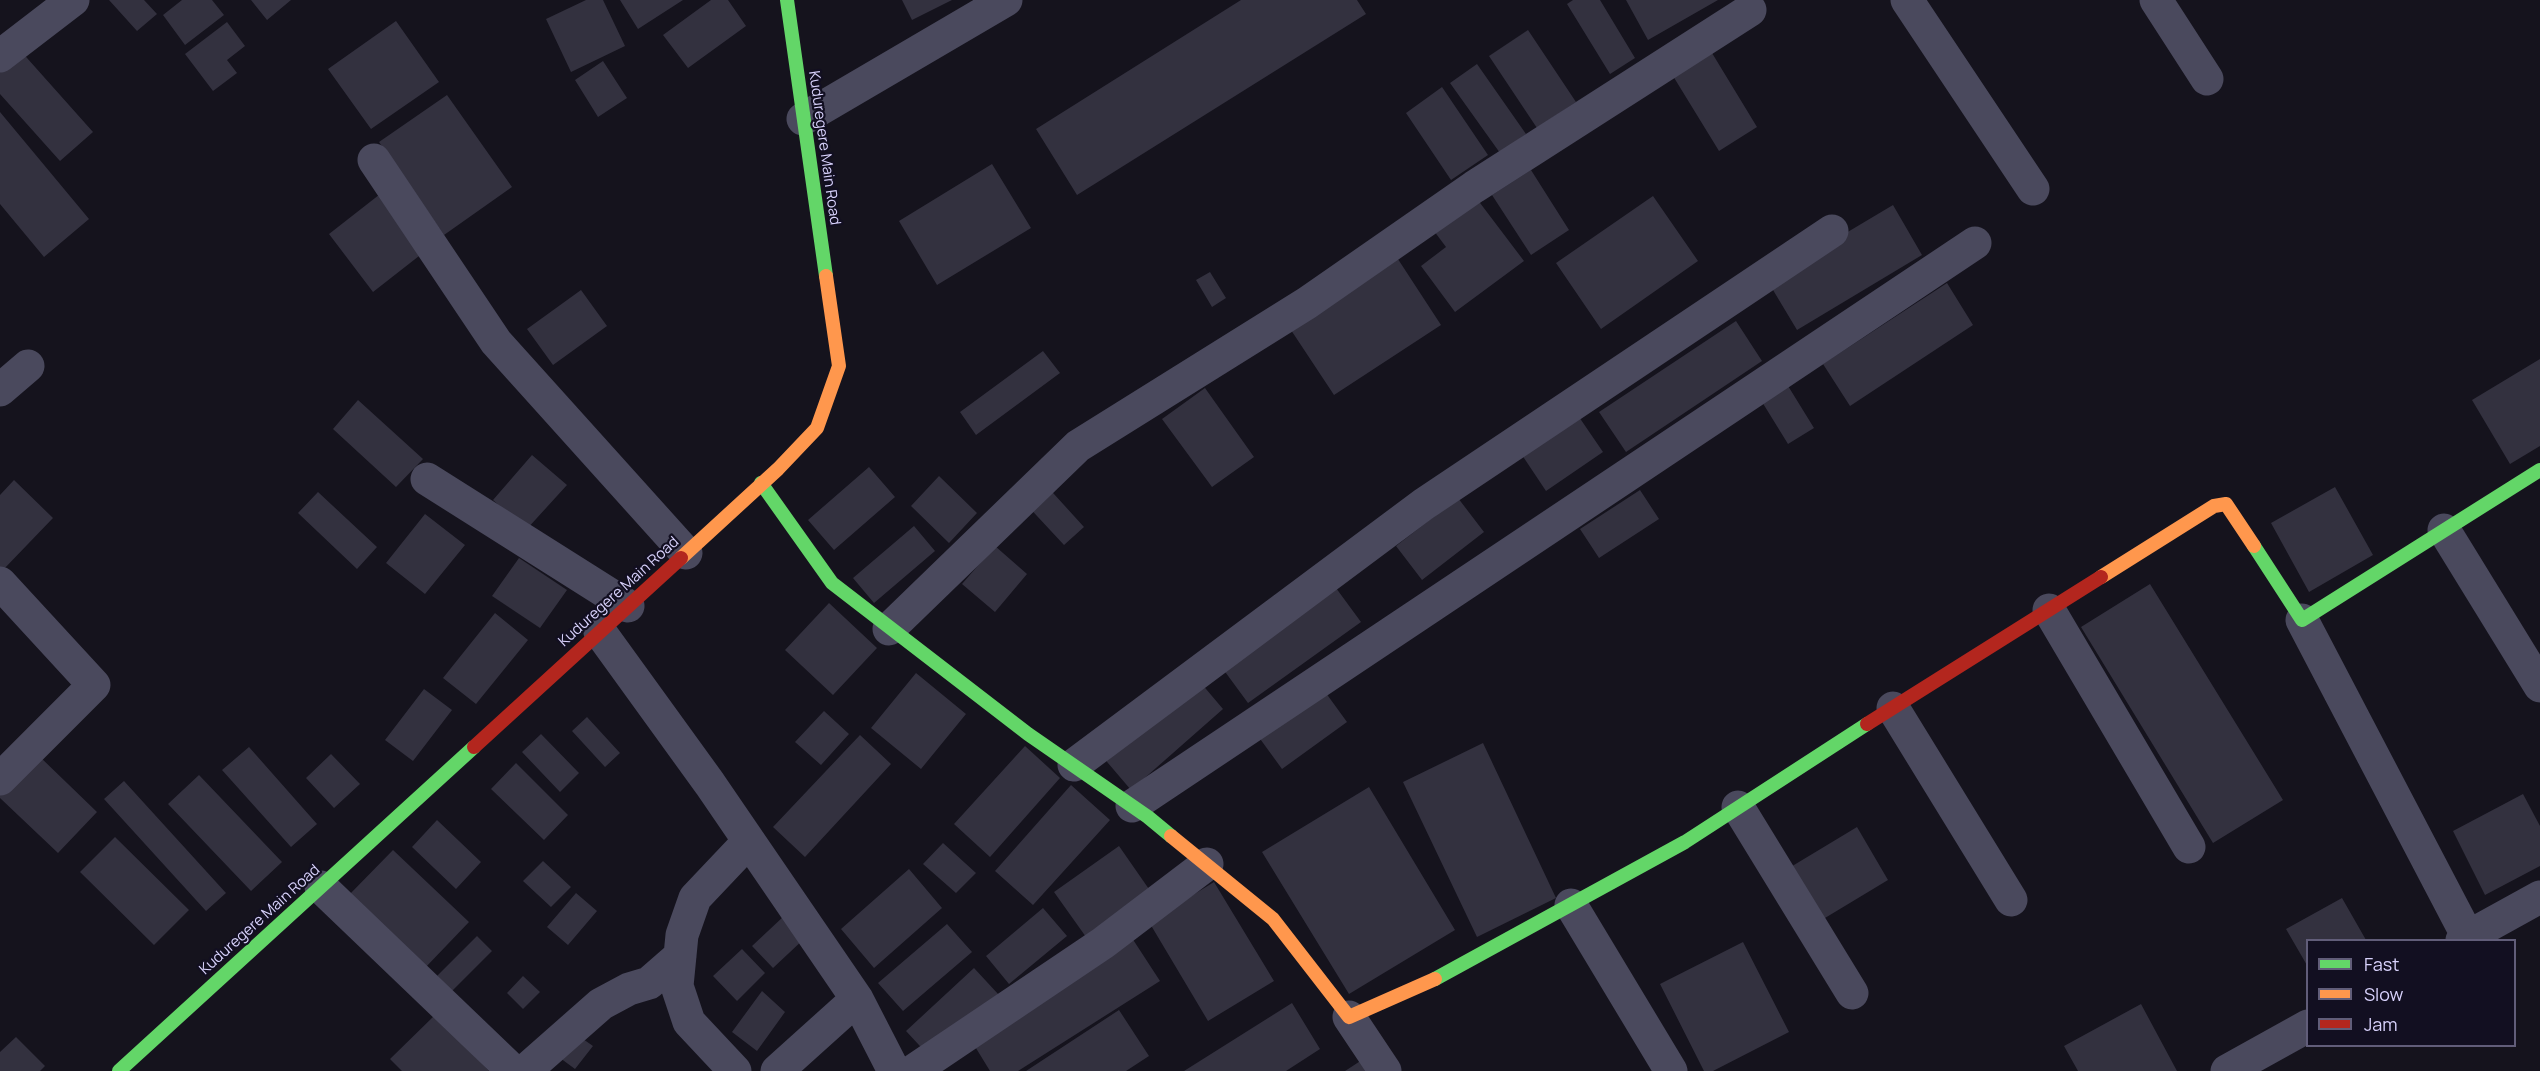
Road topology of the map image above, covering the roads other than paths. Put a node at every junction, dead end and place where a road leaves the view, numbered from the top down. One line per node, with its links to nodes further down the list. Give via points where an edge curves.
1 (73, 0): 7 (street)
2 (787, 0): 9 (street, Kuduregere Main Road)
3 (1006, 0): 9 (street)
4 (1907, 0): 11 (street)
5 (2156, 0): 8 (street)
6 (1750, 10): 25 (street, via 1474,188 1307,303 1078,446)
7 (0, 56)
8 (2207, 80)
9 (803, 119): 18 (street, Kuduregere Main Road, via 839,366 817,428)
10 (374, 160): 20 (street, via 496,342)
11 (2033, 189)
12 (1832, 231): 29 (street, via 1424,504)
13 (1975, 243): 31 (street)
14 (28, 366): 15 (street)
15 (0, 390)
16 (2540, 470): 19 (street)
17 (427, 479): 22 (street)
18 (761, 483): 20 (street, Kuduregere Main Road); 25 (street, via 832,583)
19 (2444, 530): 24 (street); 27 (street)
20 (686, 553): 22 (street, Kuduregere Main Road)
21 (0, 583): 30 (street, via 94,685)
22 (628, 606): 26 (street, Kuduregere Main Road)
23 (2049, 610): 24 (street, via 2214,506 2226,504); 28 (street); 34 (street)
24 (2302, 620): 40 (street)
25 (889, 629): 29 (street)
26 (600, 632): 33 (street); 36 (street, Kuduregere Main Road)
27 (2540, 686)
28 (1893, 708): 32 (street); 38 (street)
29 (1074, 765): 31 (street)
30 (0, 779)
31 (1132, 806): 35 (street)
32 (1738, 807): 39 (street); 42 (street)
33 (749, 841): 41 (street, via 695,898 682,935); 43 (street)
34 (2189, 847)
35 (1207, 864): 44 (street, via 1273,919); 52 (street, via 1103,943)
36 (321, 886): 46 (street, Kuduregere Main Road); 47 (street)
37 (2540, 897): 40 (street)
38 (2011, 900)
39 (1571, 905): 44 (street, via 1443,976); 54 (street)
40 (2465, 939)
41 (680, 956): 48 (street, via 649,983 601,1004); 49 (street, via 677,987 689,1022)
42 (1852, 993)
43 (857, 999): 50 (street); 51 (street)
44 (1349, 1017): 53 (street)
45 (2306, 1027): 55 (street)
46 (119, 1071)
47 (513, 1071)
48 (525, 1071)
49 (735, 1071)
50 (777, 1071)
51 (894, 1071)
52 (913, 1071)
53 (1385, 1071)
54 (1671, 1071)
55 (2227, 1071)

